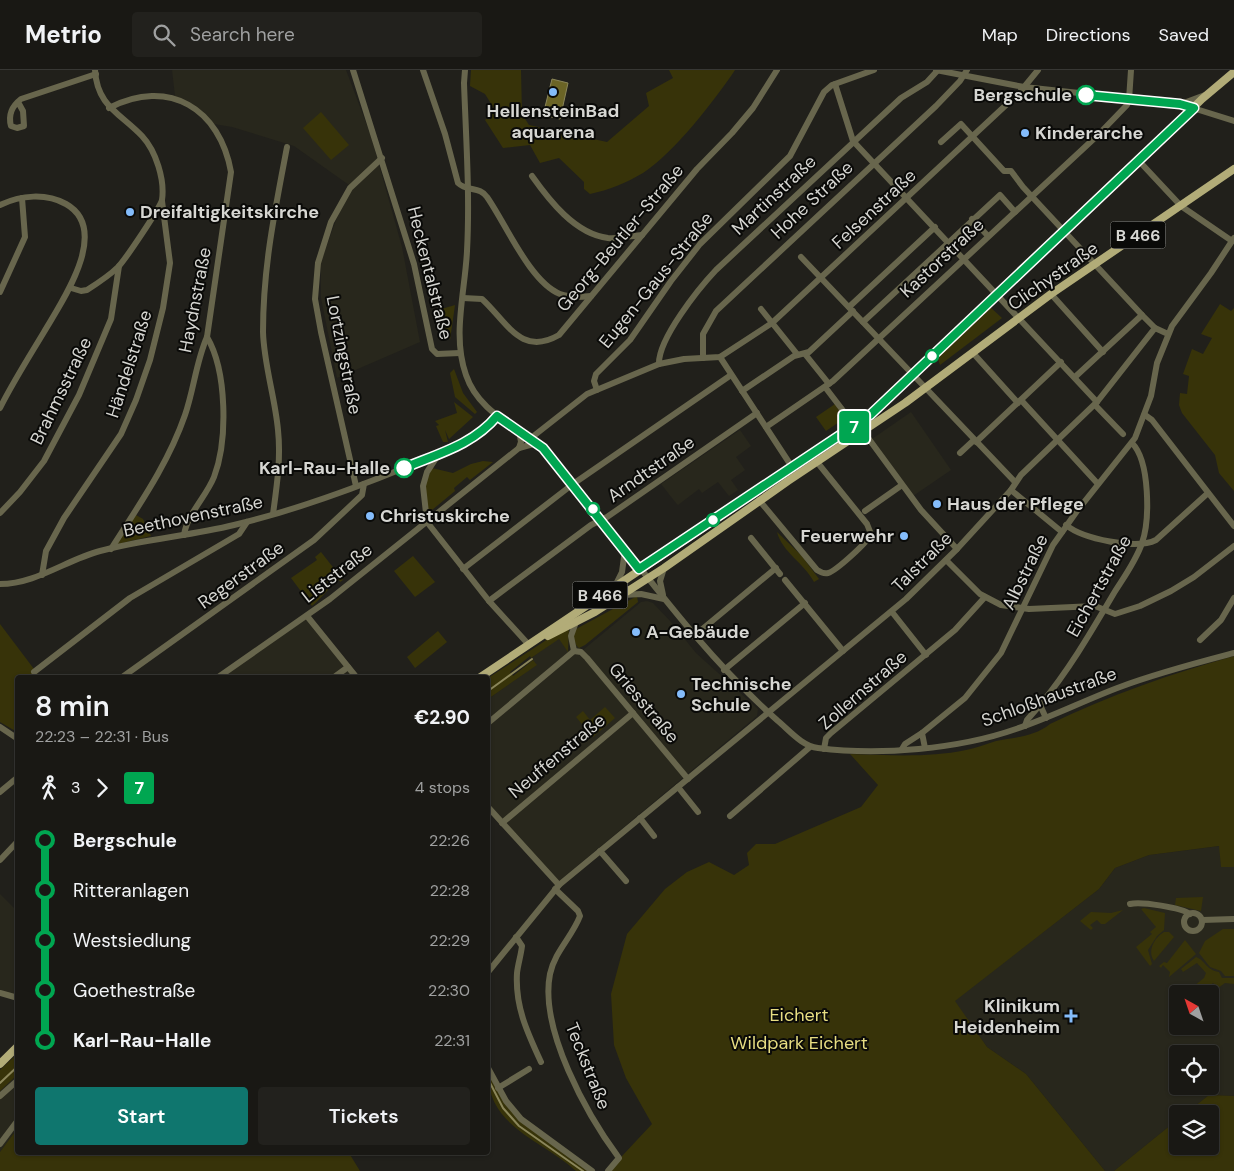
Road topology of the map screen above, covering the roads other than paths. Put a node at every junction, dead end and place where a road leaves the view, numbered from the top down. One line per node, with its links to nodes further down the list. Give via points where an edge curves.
1 (353, 70): 25 (street, Heckentalstraße)
2 (423, 70): 30 (street, via 456,178)
3 (465, 70): 30 (street)
4 (777, 70): 41 (street, Georg-Beutler-Straße, via 742,120)
5 (874, 70): 12 (street, Eugen-Gaus-Straße)
6 (937, 70): 11 (street); 22 (street, Martinstraße, via 927,82 901,98)
7 (1038, 70): 13 (street, Felsenstraße)
8 (1131, 70): 15 (street)
9 (96, 72): 16 (street); 18 (street, via 102,97)
10 (1234, 72): 14 (main road, B 466)
11 (966, 73): 13 (street); 27 (street, Hohe Straße, via 936,106)
12 (835, 84): 22 (street); 80 (street, Eugen-Gaus-Straße, via 824,92 790,156 700,244 630,340 596,374)
13 (1024, 88): 15 (street); 21 (street, Felsenstraße)
14 (1207, 94): 17 (street); 19 (main road, B 466)
15 (1129, 100): 17 (street); 31 (street, Kastorstraße, via 1099,134)
16 (18, 102)
17 (1180, 104): 19 (street)
18 (109, 108): 34 (street, Händelstraße, via 142,137 153,154 160,174); 64 (street, Haydnstraße, via 145,97 173,98 204,115 216,128 226,148 231,172)
19 (1194, 108): 20 (street); 26 (main road, B 466)
20 (1234, 121)
21 (973, 136): 23 (street, via 961,124); 31 (street, via 1004,172 1011,171); 33 (street, Felsenstraße)
22 (853, 141): 27 (street); 74 (street, Martinstraße, via 705,282 674,327)
23 (941, 142)
24 (287, 147): 116 (street, via 270,231 265,280 265,350 279,439 280,467)
25 (382, 158): 66 (street, Heckentalstraße, via 414,264 432,349 437,354); 110 (street, Lortzingstraße, via 350,188 331,222 318,263 315,298)
26 (1139, 161): 36 (street); 40 (main road, B 466)
27 (874, 163): 33 (street); 72 (street, Hohe Straße, via 716,310 703,334)
28 (1234, 170): 36 (main road, Clichystraße / B 466)
29 (532, 176): 41 (street, via 568,218 583,229 608,238)
30 (469, 190): 54 (street, via 482,191 487,197 506,230 549,289 568,296); 55 (street)
31 (1032, 196): 37 (street, Kastorstraße); 40 (street)
32 (22, 198): 35 (street); 50 (street, via 42,196 57,199 77,214 84,237 83,253); 51 (street, via 25,237)
33 (907, 198): 39 (street); 49 (street, Felsenstraße)
34 (162, 201): 48 (street); 136 (street, Händelstraße, via 170,263 150,360 121,434 64,518 46,551)
35 (0, 205)
36 (1181, 206): 43 (street); 47 (main road, Clichystraße / B 466)
37 (1015, 212): 38 (street, via 1000,195); 42 (street, Kastorstraße)
38 (972, 219): 42 (street); 44 (street)
39 (935, 227): 44 (street); 57 (street)
40 (1064, 232): 47 (street); 52 (main road, B 466)
41 (642, 235): 54 (street, Georg-Beutler-Straße)
42 (988, 236): 46 (street, Kastorstraße)
43 (1233, 240): 63 (street, Albstraße)
44 (949, 242): 46 (street); 60 (street)
45 (801, 257): 49 (street)
46 (964, 257): 52 (street); 65 (street, Kastorstraße)
47 (1094, 264): 53 (main road, Clichystraße / B 466); 58 (street)
48 (119, 266): 50 (street, via 87,290); 115 (street, Brahmsstraße, via 111,319 79,395 44,461)
49 (821, 278): 57 (street); 61 (street, Felsenstraße)
50 (71, 288): 86 (street)
51 (0, 292)
52 (998, 293): 59 (street); 76 (main road, B 466)
53 (1051, 294): 59 (main road, Clichystraße / B 466); 67 (street)
54 (591, 296): 55 (street, Georg-Beutler-Straße, via 560,334 546,342 534,343 510,330 482,299)
55 (463, 298): 66 (street)
56 (761, 308): 61 (street)
57 (851, 309): 60 (street); 70 (street)
58 (1142, 315): 62 (street); 67 (street)
59 (1018, 318): 68 (main road, Clichystraße / B 466); 73 (street)
60 (863, 322): 65 (street)
61 (772, 323): 69 (street); 71 (street, Felsenstraße)
62 (1155, 328): 63 (street); 84 (street, Talstraße)
63 (1168, 334): 88 (street, Albstraße, via 1157,363)
64 (207, 337): 123 (street, via 214,347 217,362 224,421 221,452 213,478 186,524); 127 (street, Haydnstraße, via 186,413 170,453)
65 (878, 338): 76 (street); 78 (street, Kastorstraße)
66 (460, 352): 89 (street, Heckentalstraße, via 473,390)
67 (1103, 352): 77 (street)
68 (973, 353): 79 (main road, Clichystraße / B 466); 83 (street)
69 (797, 354): 70 (street); 82 (street)
70 (805, 354): 78 (street)
71 (720, 357): 72 (street); 75 (street)
72 (704, 358): 74 (street)
73 (1062, 362): 77 (street); 83 (street)
74 (659, 364): 80 (street)
75 (731, 376): 82 (street); 107 (street)
76 (912, 376): 79 (street); 81 (main road, B 466)
77 (1075, 377): 84 (street)
78 (827, 385): 90 (street); 91 (street, Kastorstraße)
79 (925, 389): 85 (main road, Clichystraße / B 466); 97 (street)
80 (597, 390): 95 (street, via 581,398)
81 (897, 390): 85 (main road, via 905,394); 90 (main road, B 466)
82 (742, 391): 87 (street)
83 (1020, 401): 96 (street); 97 (street)
84 (1096, 403): 94 (street); 96 (street, Talstraße)
85 (905, 404): 93 (main road, Clichystraße / B 466)
86 (0, 408)
87 (757, 413): 91 (street); 117 (street, Arndtstraße)
88 (1145, 415): 99 (street, Albstraße); 112 (street)
89 (497, 416): 92 (street, Heckentalstraße); 102 (street, Beethovenstraße, via 479,434)
90 (857, 426): 93 (street); 104 (main road, B 466)
91 (766, 427): 104 (street)
92 (519, 430): 95 (street, Heckentalstraße); 100 (street)
93 (864, 431): 103 (main road, Clichystraße / B 466); 108 (street)
94 (1123, 434)
95 (531, 438): 98 (street, Heckentalstraße)
96 (1058, 440): 105 (street, Talstraße); 109 (street)
97 (975, 441): 101 (street); 105 (street)
98 (537, 443): 100 (street, Liststraße); 107 (street, Heckentalstraße)
99 (1132, 443): 109 (street, Albstraße); 125 (street, Eichertstraße, via 1141,458 1146,486 1147,516)
100 (519, 448): 119 (street, Liststraße)
101 (960, 453)
102 (439, 454): 106 (street, Beethovenstraße); 119 (street, via 422,486)
103 (817, 462): 113 (main road, Clichystraße / B 466); 113 (street, via 870,530 867,542 831,572 816,570)
104 (792, 467): 133 (main road, B 466)
105 (1015, 482): 111 (street, Talstraße)
106 (364, 484): 110 (street, Beethovenstraße); 162 (street, Regerstraße, via 362,495 314,540)
107 (573, 484): 117 (street, Heckentalstraße); 134 (street)
108 (902, 484): 114 (street); 128 (street)
109 (1098, 484): 120 (street, Albstraße)
110 (356, 486): 116 (street, Beethovenstraße)
111 (1011, 490): 122 (street); 128 (street, Talstraße)
112 (1208, 493): 121 (street); 125 (street, via 1156,540)
113 (759, 500): 131 (main road, Clichystraße / B 466)
114 (866, 511)
115 (0, 513)
116 (273, 514): 118 (street, Beethovenstraße)
117 (602, 520): 129 (street, Heckentalstraße); 145 (street, Arndtstraße)
118 (247, 522): 123 (street, Beethovenstraße); 161 (street, via 239,534 130,598)
119 (427, 522): 134 (street); 150 (street, Liststraße)
120 (1066, 525): 122 (street, Albstraße); 125 (street, via 1098,539)
121 (1234, 526)
122 (1062, 532): 147 (street, Albstraße)
123 (184, 535): 127 (street, Beethovenstraße)
124 (751, 538): 132 (street)
125 (1142, 543): 148 (street, Eichertstraße)
126 (1234, 546): 148 (street, via 1194,577 1157,598 1118,614)
127 (111, 549): 136 (street, Beethovenstraße)
128 (957, 549): 130 (street, Talstraße)
129 (624, 550): 133 (street, Heckentalstraße); 140 (street, via 622,572)
130 (946, 560): 142 (street); 149 (street, Talstraße)
131 (664, 568): 137 (main road, Clichystraße / B 466); 144 (street, via 660,586)
132 (776, 568): 135 (street); 152 (street)
133 (639, 569): 137 (street); 140 (main road, B 466)
134 (463, 570): 145 (street)
135 (780, 574)
136 (42, 575): 139 (street, Beethovenstraße)
137 (647, 579): 141 (main road, Clichystraße / B 466); 144 (street)
138 (785, 580): 146 (street)
139 (0, 584)
140 (616, 584): 154 (main road, B 466)
141 (621, 596): 144 (street, via 641,594); 151 (main road, Clichystraße / B 466)
142 (985, 597): 147 (street, via 1001,605); 158 (street, Zollernstraße, via 964,622)
143 (1234, 598): 153 (street, via 1221,620)
144 (664, 599): 152 (street)
145 (489, 601): 154 (street)
146 (805, 603): 156 (street); 160 (street)
147 (1022, 609): 148 (street, via 1095,606); 174 (street, Albstraße, via 1006,644 984,677 954,709)
148 (1105, 610): 167 (street, Eichertstraße, via 1070,666)
149 (892, 612): 156 (street, Talstraße); 158 (street, Zollernstraße)
150 (306, 616): 159 (street); 163 (street, Liststraße)
151 (576, 622): 154 (main road, Clichystraße / B 466); 155 (street, via 571,636)
152 (694, 636): 160 (street)
153 (1200, 640)
154 (531, 643): 166 (main road, B 466)
155 (574, 651): 168 (street, Griesstraße, via 582,652); 171 (street)
156 (843, 651): 169 (street, Talstraße)
157 (1234, 652): 170 (street, Schloßhaustraße, via 1125,685)
158 (926, 656): 178 (street, Zollernstraße, via 830,733)
159 (348, 667): 164 (street); 165 (street)
160 (724, 670): 169 (street)
161 (34, 672)
162 (125, 675)
163 (222, 675)
164 (337, 675)
165 (355, 675)
166 (484, 675)
167 (1040, 705): 170 (street); 172 (street, Eichertstraße)
168 (633, 713): 180 (street, Griesstraße); 188 (street, Neuffenstraße)
169 (769, 713): 176 (street); 180 (street, Talstraße)
170 (1046, 718): 172 (street, Schloßhaustraße)
171 (490, 721)
172 (1025, 726): 177 (street, Schloßhaustraße, via 979,739)
173 (0, 727): 175 (street)
174 (922, 734): 177 (street); 179 (street, Albstraße)
175 (15, 737)
176 (810, 747): 178 (street, Schloßhaustraße); 186 (street, Zollernstraße)
177 (925, 748): 179 (street, Schloßhaustraße)
178 (824, 749): 179 (street, Schloßhaustraße)
179 (902, 749)
180 (688, 779): 182 (street, Talstraße)
181 (15, 780): 183 (street)
182 (678, 787): 185 (street); 187 (street, Talstraße)
183 (0, 792)
184 (490, 809): 188 (street, Teckstraße)
185 (698, 812)
186 (730, 816)
187 (640, 818): 189 (street); 191 (street, Talstraße)
188 (502, 822): 194 (street, Teckstraße)
189 (654, 836)
190 (15, 844): 192 (street)
191 (600, 851): 193 (street); 194 (street, Talstraße)
192 (0, 860)
193 (626, 881)
194 (557, 887): 199 (street, Talstraße); 214 (street, Teckstraße, via 580,916 552,968 549,986 551,1009 561,1050 581,1096 619,1158)
195 (1130, 904): 196 (street, via 1145,902 1183,910)
196 (1187, 916): 198 (street, via 1197,914); 198 (street, via 1185,927 1192,931 1200,928)
197 (1234, 918): 198 (street)
198 (1202, 920)
199 (516, 937): 200 (street, Talstraße); 204 (street, via 522,946 517,976 518,1004)
200 (490, 970)
201 (0, 993): 202 (street)
202 (15, 997)
203 (15, 1049): 205 (main road)
204 (541, 1062)
205 (0, 1064)
206 (529, 1069): 209 (street)
207 (490, 1072): 209 (street)
208 (15, 1083): 210 (street)
209 (498, 1088): 213 (street, via 524,1122)
210 (0, 1096)
211 (15, 1124): 212 (street)
212 (0, 1144)
213 (592, 1171)
214 (608, 1171)

